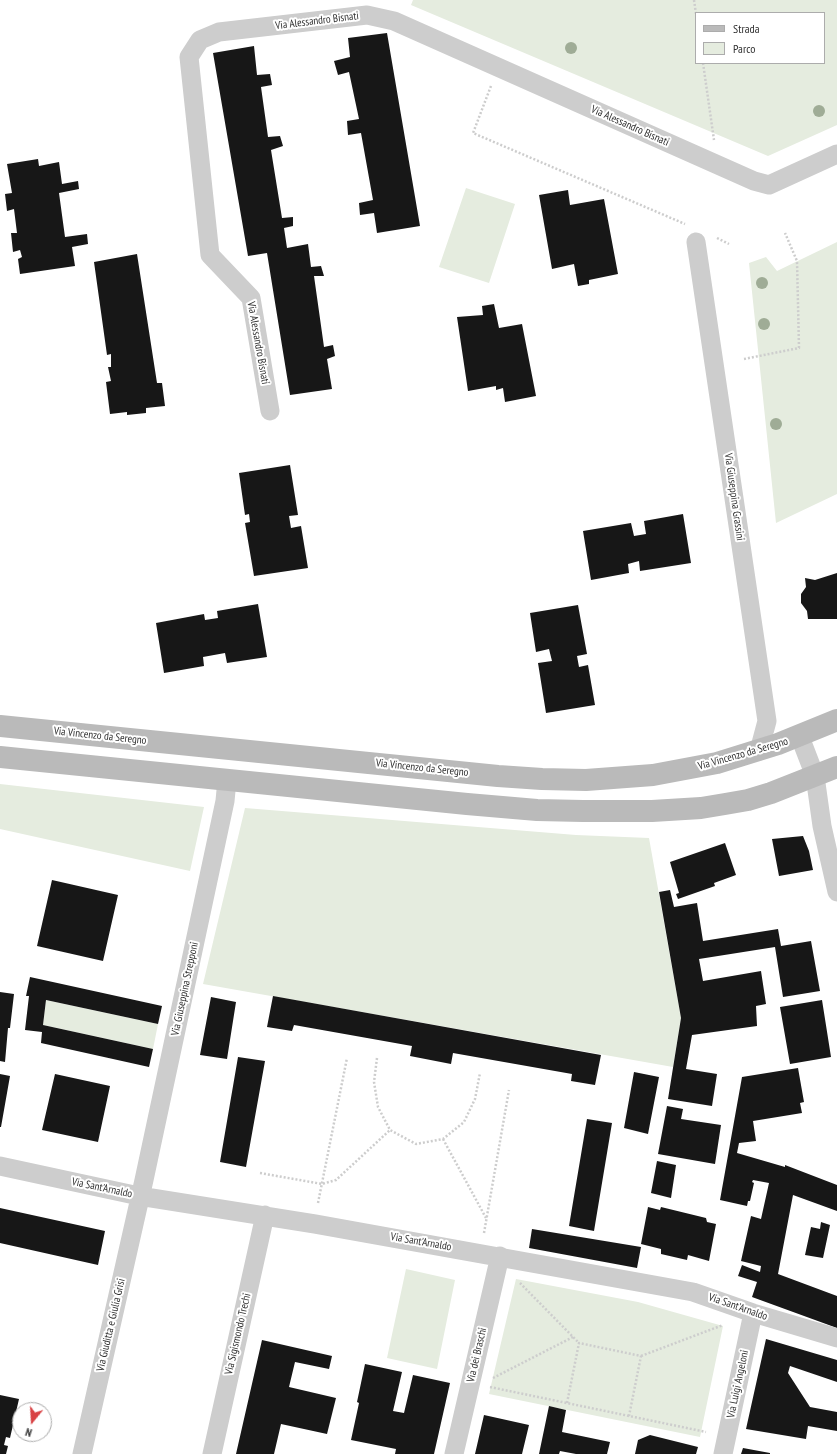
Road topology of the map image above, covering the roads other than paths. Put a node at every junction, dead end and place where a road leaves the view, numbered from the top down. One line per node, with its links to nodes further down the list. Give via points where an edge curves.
1 (837, 154): 3 (street, Via Alessandro Bisnati, via 769,184 754,181 394,21 366,15 219,32 200,40 189,57 210,255 251,298)
2 (696, 242): 7 (street, Via Giuseppina Grassini, via 767,721)
3 (270, 412)
4 (837, 720): 6 (main road, Via Vincenzo da Seregno)
5 (0, 726): 7 (main road, Via Vincenzo da Seregno, via 542,779 608,779 653,775 717,763)
6 (800, 737): 7 (main road, Via Vincenzo da Seregno); 10 (street)
7 (759, 751)
8 (0, 757): 11 (main road)
9 (837, 767): 10 (main road)
10 (815, 776): 11 (main road, via 748,800 689,809 629,811 498,807); 12 (street, via 822,826)
11 (227, 780): 14 (street, Via Giuseppina Strepponi, via 225,801)
12 (837, 892)
13 (0, 1166): 14 (street, Via Sant'Arnaldo)
14 (139, 1196): 15 (street, Via Sant'Arnaldo); 20 (street, Via Giuditta e Giulia Grisi)
15 (265, 1215): 16 (street, Via Sant'Arnaldo); 21 (street, Via Sigismondo Trechi)
16 (500, 1256): 17 (street, Via Sant'Arnaldo, via 693,1292); 22 (street, Via dei Braschi, via 475,1384)
17 (753, 1313): 18 (street, Via Sant'Arnaldo); 19 (street, Via Luigi Angeloni)
18 (837, 1338)
19 (724, 1445)
20 (82, 1454)
21 (212, 1454)
22 (454, 1454)

